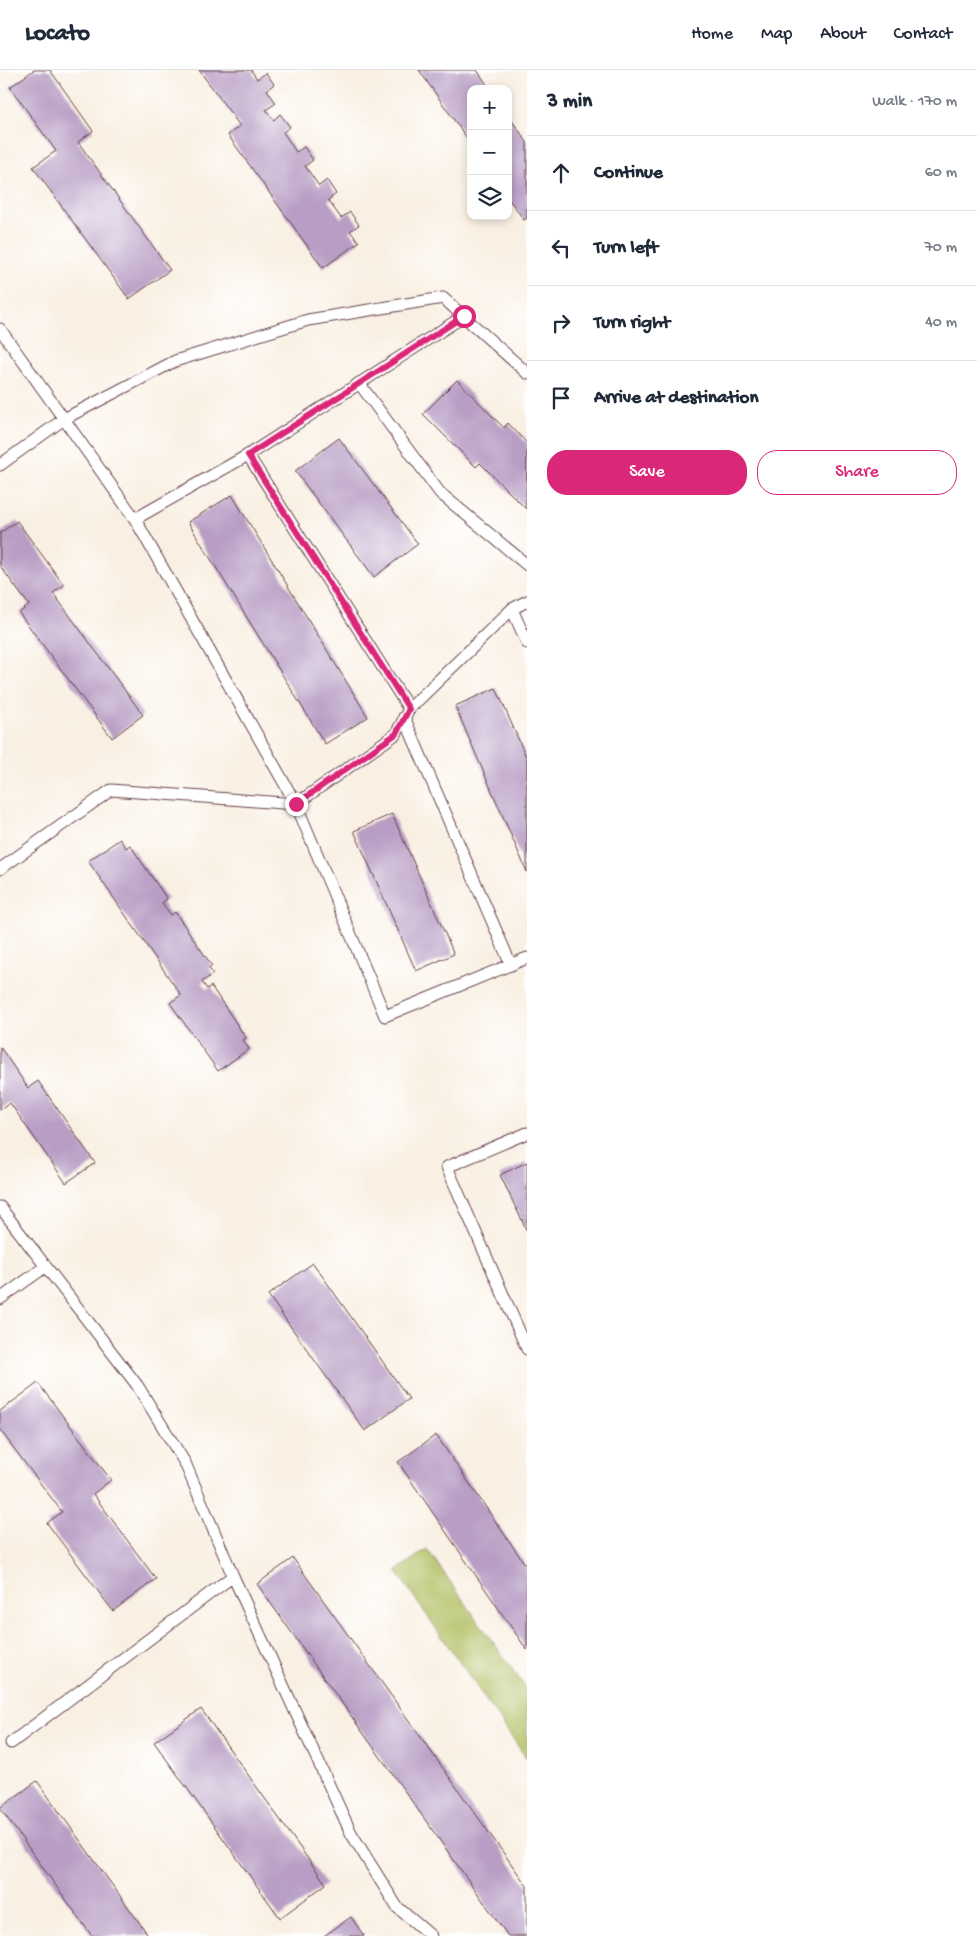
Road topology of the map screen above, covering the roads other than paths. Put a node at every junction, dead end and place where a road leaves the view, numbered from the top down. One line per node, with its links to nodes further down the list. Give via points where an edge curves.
1 (464, 316): 3 (lane); 4 (lane); 5 (lane, via 443,298 308,320 175,361)
2 (0, 329): 5 (lane)
3 (527, 373)
4 (359, 384): 6 (lane); 9 (lane, via 440,493)
5 (64, 419): 7 (lane); 8 (lane)
6 (248, 455): 8 (lane); 13 (lane)
7 (0, 465)
8 (135, 520): 14 (lane)
9 (527, 565)
10 (527, 601): 11 (lane)
11 (512, 609): 12 (lane); 13 (lane)
12 (527, 644)
13 (406, 713): 14 (lane, via 396,734); 17 (lane)
14 (296, 804): 15 (lane, via 111,790); 17 (lane, via 385,1016)
15 (0, 869)
16 (527, 958): 17 (lane)
17 (511, 964)
18 (527, 1133): 22 (lane, via 447,1167)
19 (0, 1207): 20 (lane)
20 (45, 1267): 21 (lane); 23 (lane, via 137,1384 184,1463)
21 (0, 1299)
22 (527, 1349)
23 (233, 1576): 24 (lane); 25 (lane, via 351,1833 398,1907)
24 (11, 1743)
25 (431, 1936)

